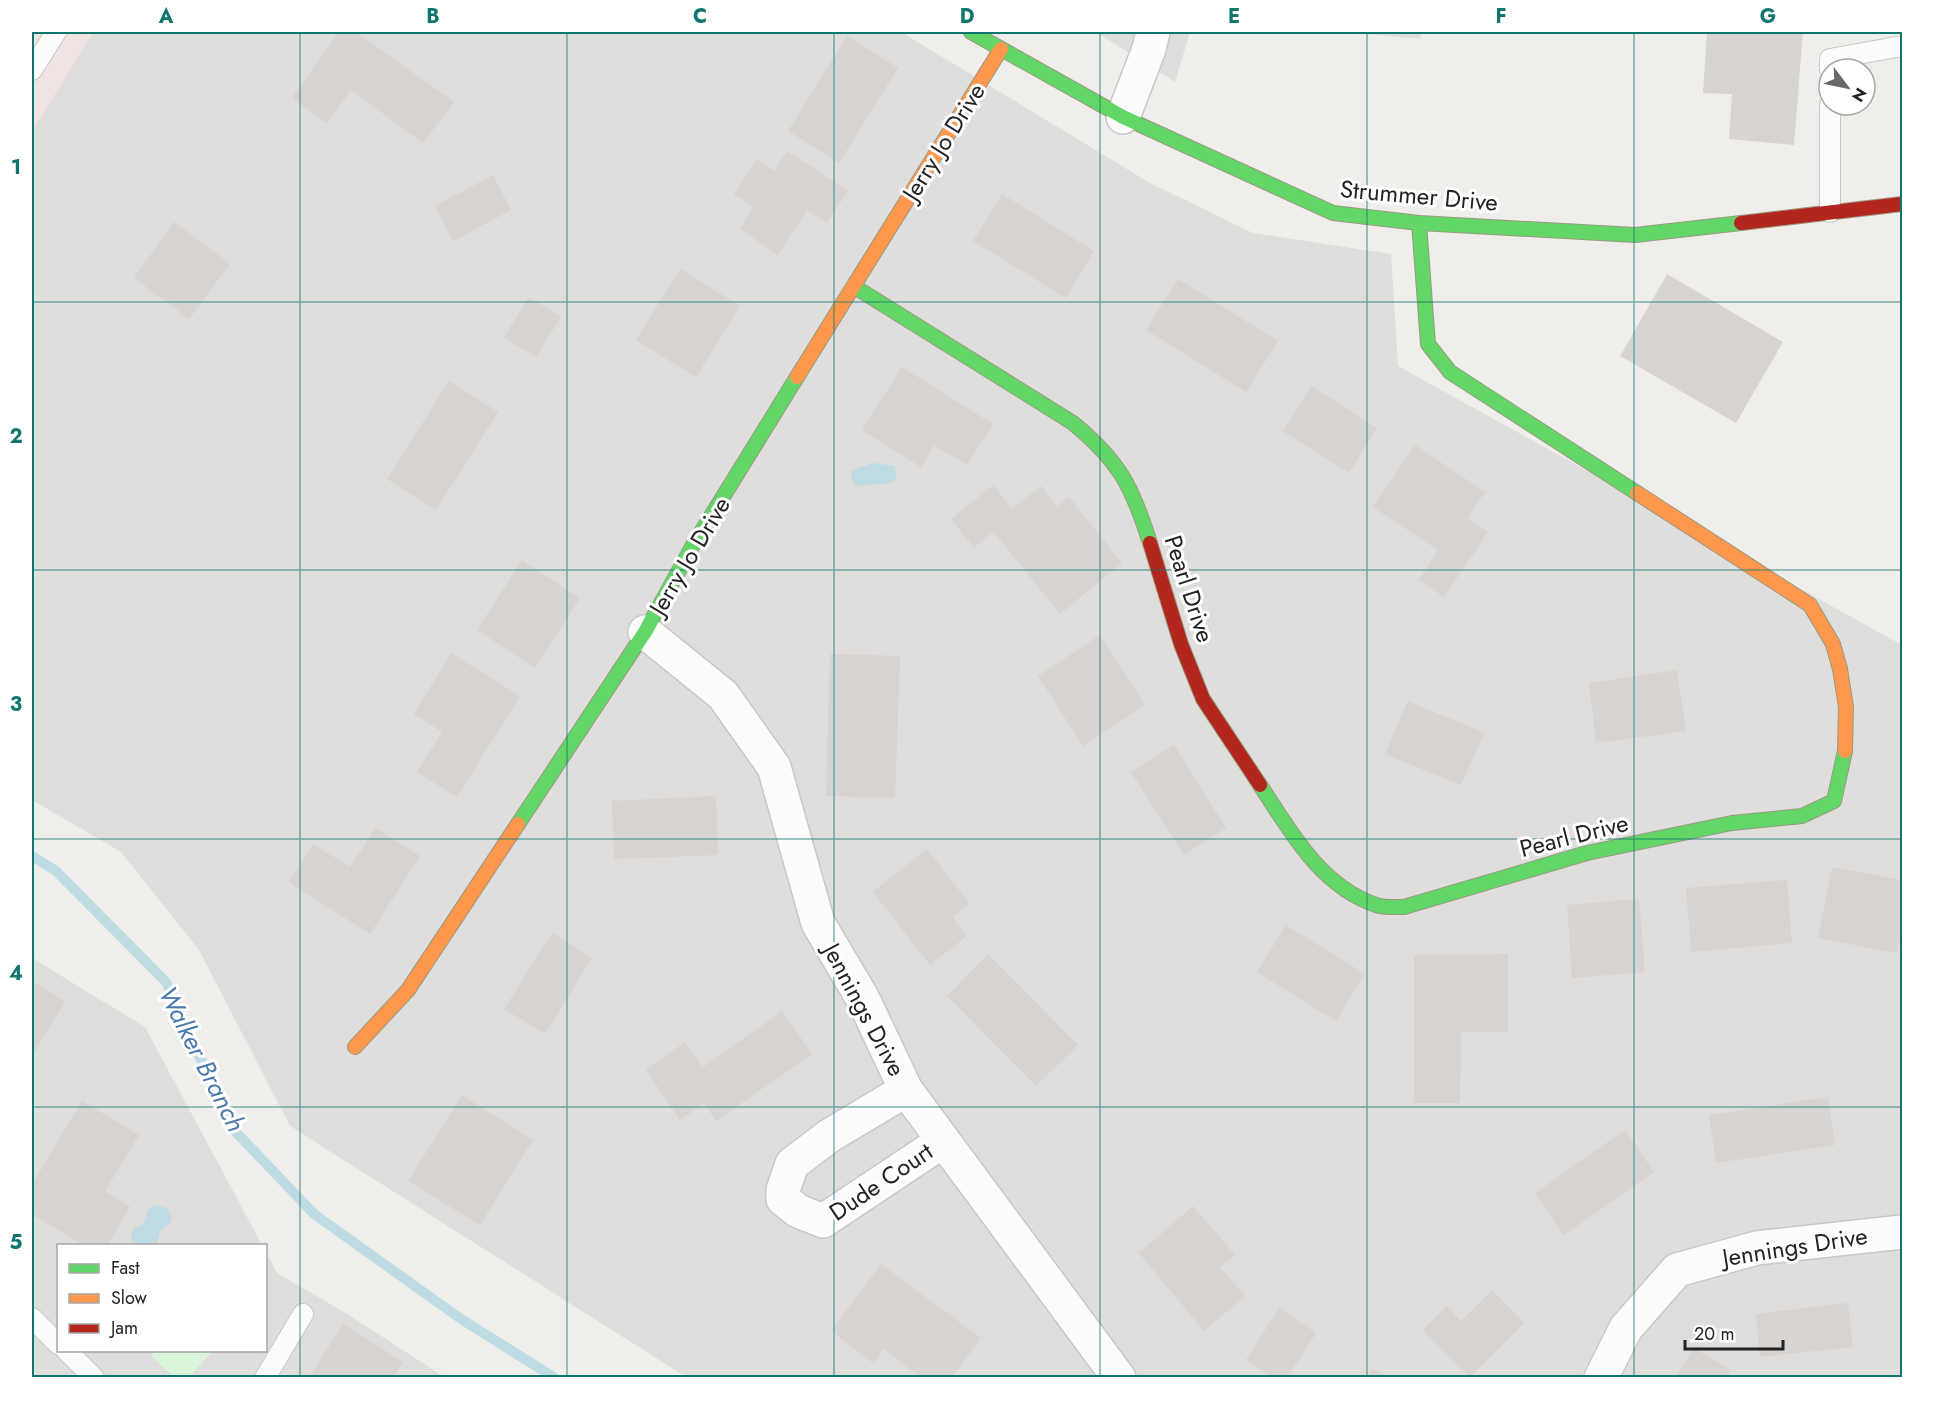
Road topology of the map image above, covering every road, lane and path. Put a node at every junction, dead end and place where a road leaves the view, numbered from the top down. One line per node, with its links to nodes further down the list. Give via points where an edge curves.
1 (56, 32): 7 (lane)
2 (971, 32): 5 (street, Strummer Drive)
3 (1153, 32): 8 (street)
4 (1902, 46): 6 (lane)
5 (1001, 49): 8 (street, Strummer Drive); 13 (street, Jerry Jo Drive)
6 (1841, 57)
7 (32, 70)
8 (1123, 117): 12 (street, Strummer Drive, via 1333,213)
9 (1830, 117): 11 (lane)
10 (1902, 204): 11 (street, Strummer Drive)
11 (1830, 212): 12 (street, Strummer Drive, via 1635,235)
12 (1419, 223): 13 (street, Pearl Drive, via 1428,345 1450,372 1810,605 1834,648 1845,687 1847,741 1843,774 1834,801 1802,816 1732,823 1587,853 1404,908 1377,906 1342,888 1308,857 1203,699 1181,644 1141,514 1126,478 1103,448 1073,423)
13 (855, 287): 14 (street, Jerry Jo Drive, via 693,547)
14 (645, 632): 15 (street, Jerry Jo Drive, via 408,990); 16 (street, Jennings Drive, via 723,695 774,767 818,923 863,999)
15 (355, 1047)
16 (906, 1090): 17 (street, Jennings Drive); 17 (street, Dude Court, via 829,1136 792,1164 783,1199 798,1211 823,1221)
17 (943, 1141): 25 (street, Jennings Drive)
18 (1902, 1232): 26 (street, Jennings Drive, via 1757,1248 1677,1269 1626,1328)
19 (303, 1314): 24 (lane)
20 (32, 1318): 21 (lane)
21 (57, 1343)
22 (68, 1352): 23 (lane)
23 (94, 1377)
24 (265, 1377)
25 (1119, 1377)
26 (1601, 1377)

